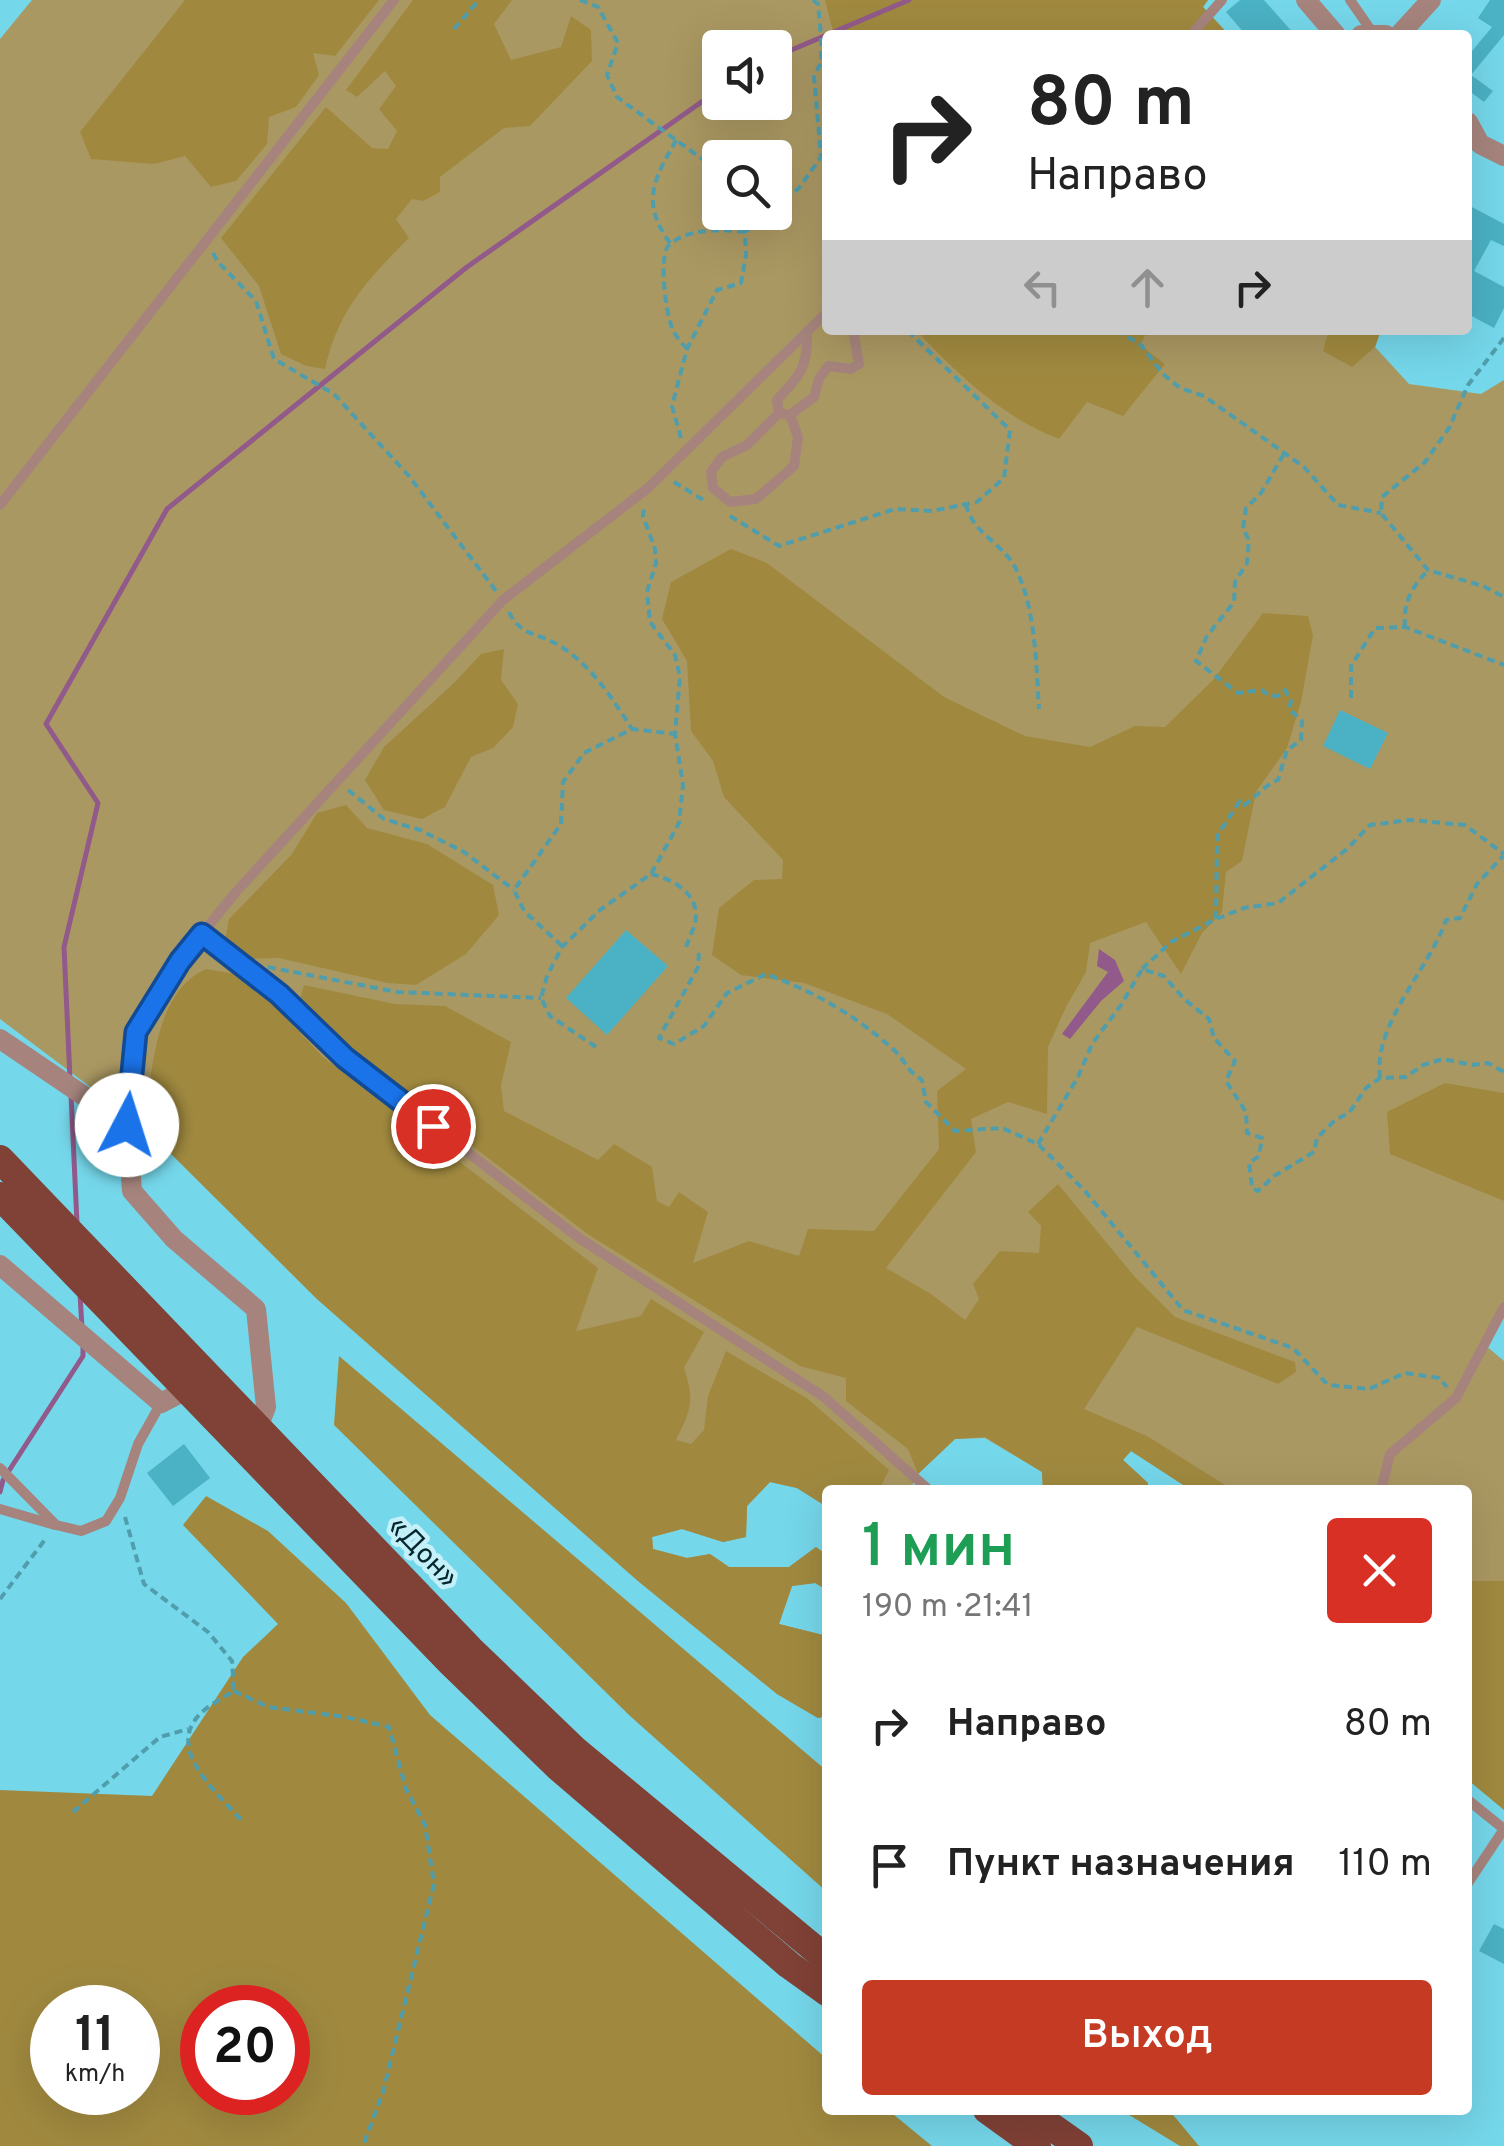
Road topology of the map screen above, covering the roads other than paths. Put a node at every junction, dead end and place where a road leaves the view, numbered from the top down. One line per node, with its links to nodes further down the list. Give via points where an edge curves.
1 (394, 0): 16 (lane)
2 (1222, 0): 6 (lane)
3 (1306, 0): 7 (street)
4 (1350, 0): 8 (lane)
5 (1431, 0): 9 (street)
6 (1195, 30)
7 (1332, 30)
8 (1370, 30)
9 (1404, 30)
10 (1472, 129): 11 (street, via 1480,144)
11 (1504, 156)
12 (822, 316): 13 (lane)
13 (807, 331): 15 (lane, via 808,358 777,400); 17 (lane, via 648,488 503,600)
14 (853, 335): 15 (lane, via 859,364 828,366 814,396)
15 (785, 414): 15 (lane, via 798,437 794,466 756,499 730,502 713,488 711,472 722,457)
16 (0, 505)
17 (202, 934): 19 (lane, via 136,1032); 28 (lane, via 279,994 345,1058 548,1214 824,1397)
18 (0, 1038): 19 (street)
19 (127, 1125): 26 (street, via 132,1191 174,1239 256,1309 266,1407)
20 (0, 1159): 26 (highway, «Дон»)
21 (0, 1196): 24 (highway, «Дон»)
22 (0, 1265): 25 (street)
23 (1504, 1308): 29 (lane, via 1456,1398 1390,1454)
24 (188, 1389): 25 (street); 36 (highway, «Дон», via 558,1767)
25 (161, 1404): 31 (lane, via 106,1521 80,1531)
26 (257, 1430): 35 (highway, «Дон», via 575,1750)
27 (0, 1468): 31 (lane)
28 (924, 1485)
29 (1382, 1485)
30 (0, 1509): 31 (lane)
31 (56, 1526)
32 (1472, 1803): 33 (lane)
33 (1504, 1829): 34 (lane)
34 (1472, 1877)
35 (822, 1955)
36 (822, 1988)
37 (994, 2115): 39 (highway)
38 (1035, 2115): 40 (highway)
39 (1038, 2146)
40 (1079, 2146)

